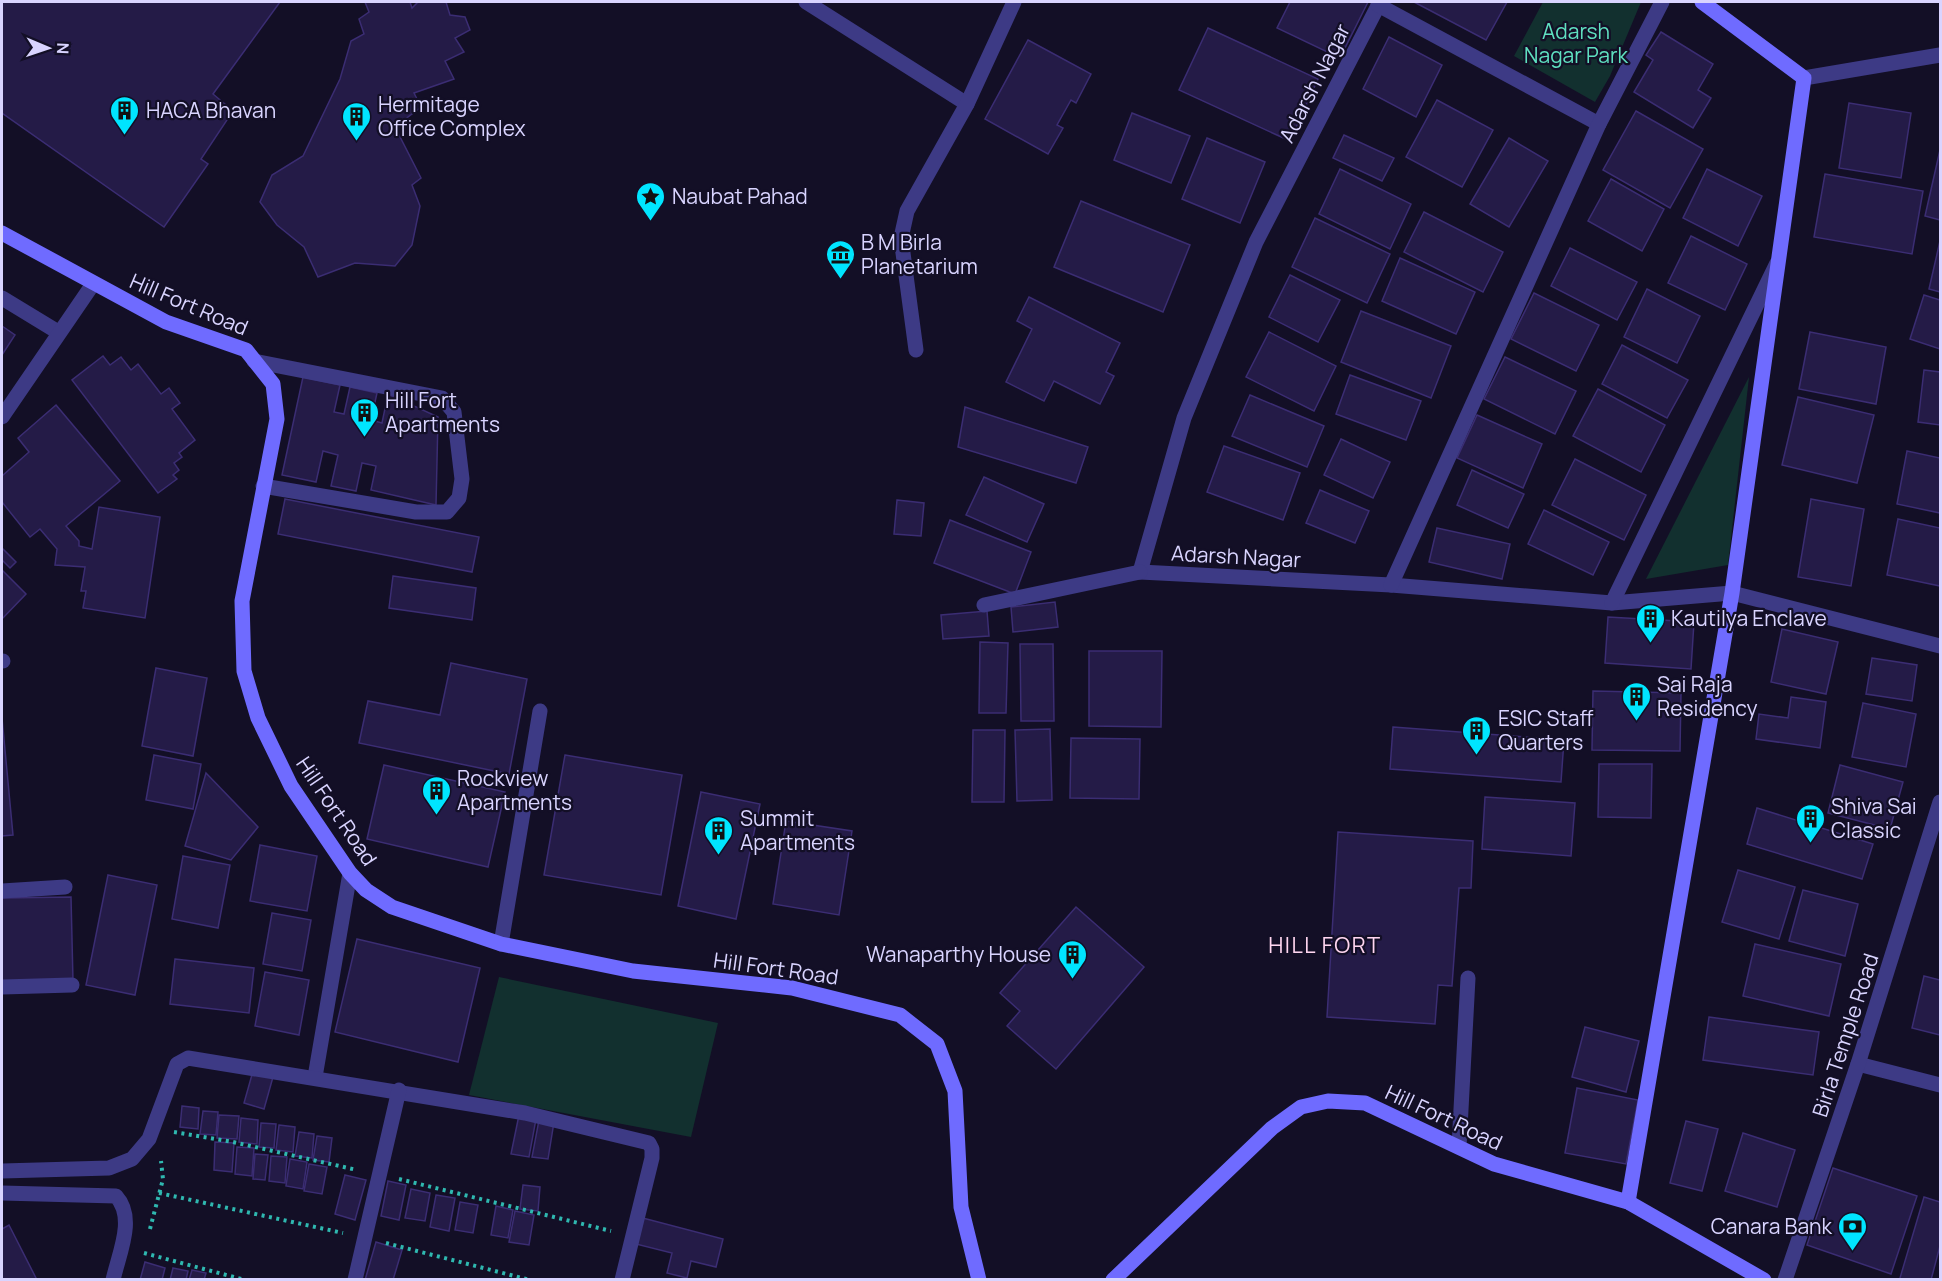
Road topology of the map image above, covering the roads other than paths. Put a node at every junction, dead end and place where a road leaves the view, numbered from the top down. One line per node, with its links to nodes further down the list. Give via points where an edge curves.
1 (806, 2): 8 (street)
2 (1014, 2): 8 (street)
3 (1662, 2): 9 (street)
4 (1702, 2): 7 (main road)
5 (1379, 3): 9 (street); 19 (street, Adarsh Nagar, via 1256,242 1184,418)
6 (1941, 55): 7 (street)
7 (1804, 78): 11 (main road)
8 (967, 104): 15 (street, via 907,211 901,238)
9 (1599, 124): 20 (street)
10 (2, 233): 12 (main road, Hill Fort Road)
11 (1778, 260): 21 (main road); 22 (street)
12 (93, 284): 14 (street); 16 (main road, Hill Fort Road, via 166,321 246,350)
13 (2, 298): 14 (street)
14 (58, 333): 17 (street)
15 (916, 350)
16 (254, 361): 18 (main road, Hill Fort Road, via 273,384 277,419); 18 (street, via 442,398 454,412 462,479 459,498 447,512 416,512)
17 (2, 417)
18 (263, 486): 27 (main road, Hill Fort Road, via 242,601 244,671 258,718 291,786)
19 (1140, 572): 20 (street, Adarsh Nagar); 23 (street)
20 (1390, 585): 22 (street, Adarsh Nagar)
21 (1732, 593): 22 (street, Adarsh Nagar); 24 (street, Adarsh Nagar); 41 (main road)
22 (1612, 603)
23 (984, 605)
24 (1941, 646)
25 (540, 711): 30 (street)
26 (1941, 802): 34 (street, Birla Temple Road)
27 (350, 873): 30 (main road, Hill Fort Road, via 366,890 392,906); 35 (street)
28 (65, 887): 29 (street)
29 (2, 891)
30 (501, 944): 45 (main road, Hill Fort Road, via 633,970 792,988 900,1015 937,1044 955,1091 962,1207)
31 (1468, 978): 38 (street)
32 (72, 985): 33 (street)
33 (2, 987)
34 (1858, 1064): 36 (street); 48 (street, Birla Temple Road)
35 (315, 1077): 37 (street); 39 (street, via 188,1058 177,1064 149,1139 132,1159 109,1168)
36 (1941, 1085)
37 (399, 1090): 43 (street); 44 (street, via 525,1113 649,1143 652,1158)
38 (1459, 1147): 41 (main road, Hill Fort Road, via 1494,1164); 46 (main road, Hill Fort Road, via 1365,1103 1328,1101 1301,1107 1272,1128)
39 (2, 1171)
40 (2, 1193): 42 (street, via 116,1196 127,1217)
41 (1628, 1202): 47 (main road, Hill Fort Road)
42 (113, 1280)
43 (355, 1280)
44 (622, 1280)
45 (979, 1280)
46 (1113, 1280)
47 (1764, 1280)
48 (1785, 1280)

